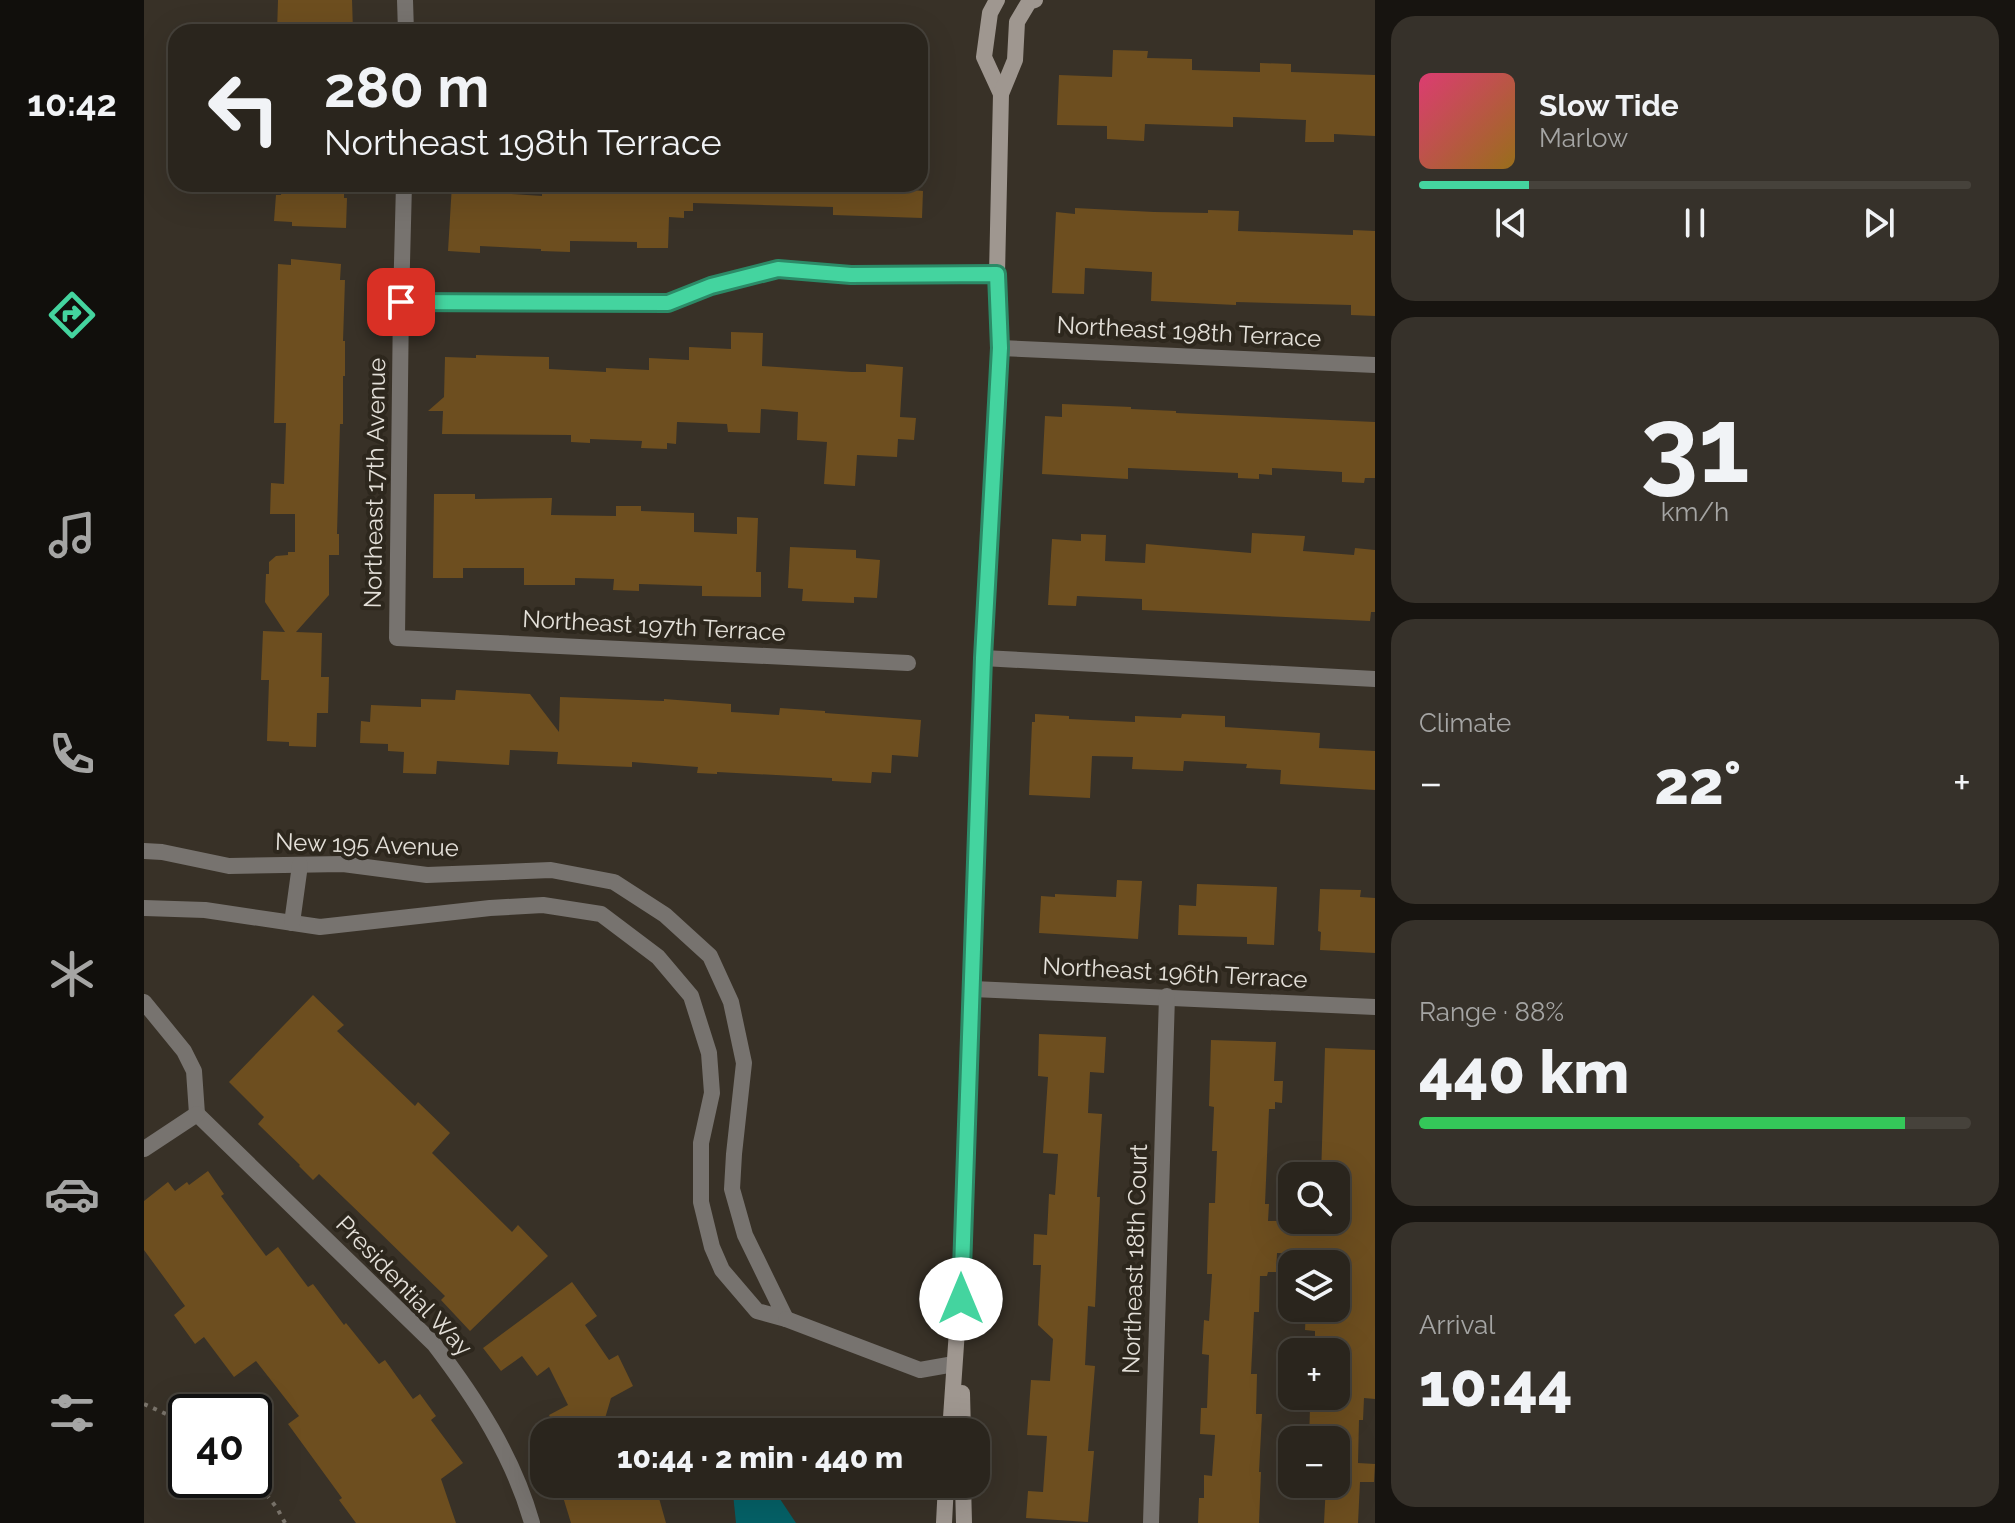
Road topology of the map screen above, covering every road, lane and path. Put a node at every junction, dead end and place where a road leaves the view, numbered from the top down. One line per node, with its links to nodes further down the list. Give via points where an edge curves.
1 (405, 0): 4 (street)
2 (997, 0): 5 (street, via 984,57)
3 (1035, 0): 5 (street, via 1017,22 1015,60)
4 (406, 24)
5 (1001, 94): 7 (street)
6 (404, 192): 8 (street, Northeast 17th Avenue)
7 (997, 274): 8 (street, via 851,275 778,269 668,303); 9 (street)
8 (401, 302): 11 (street, Northeast 17th Avenue)
9 (1000, 348): 10 (street, Northeast 198th Terrace); 12 (street)
10 (1375, 365)
11 (397, 638): 13 (street, Northeast 197th Terrace)
12 (983, 658): 14 (street); 19 (street)
13 (908, 663)
14 (1375, 679)
15 (144, 851): 16 (street, New 195 Avenue, via 229,866)
16 (300, 865): 18 (street); 26 (street, New 195 Avenue, via 343,864 427,875 551,870 584,875 614,882 665,915 710,956 731,1002 744,1063 732,1189 745,1235)
17 (144, 908): 18 (street, via 205,910)
18 (292, 923): 26 (street, via 320,927 543,905 601,914 658,957 691,996 709,1053 712,1093 701,1143 701,1202 712,1247 722,1270 757,1311)
19 (973, 989): 20 (street, Northeast 196th Terrace); 25 (street)
20 (1167, 996): 22 (street, Northeast 196th Terrace); 39 (street, Northeast 18th Court)
21 (144, 1002): 23 (street, via 194,1071)
22 (1375, 1007)
23 (197, 1114): 24 (street); 36 (street, Presidential Way, via 434,1344 503,1447)
24 (144, 1149)
25 (961, 1272): 27 (street); 31 (street)
26 (786, 1319): 27 (street, via 920,1370)
27 (954, 1364): 30 (street)
28 (144, 1404): 29 (path)
29 (168, 1415)
30 (951, 1418)
31 (963, 1418)
32 (269, 1498): 35 (path)
33 (945, 1498): 37 (street)
34 (963, 1498): 38 (street)
35 (285, 1523)
36 (532, 1523)
37 (944, 1523)
38 (964, 1523)
39 (1151, 1523)

